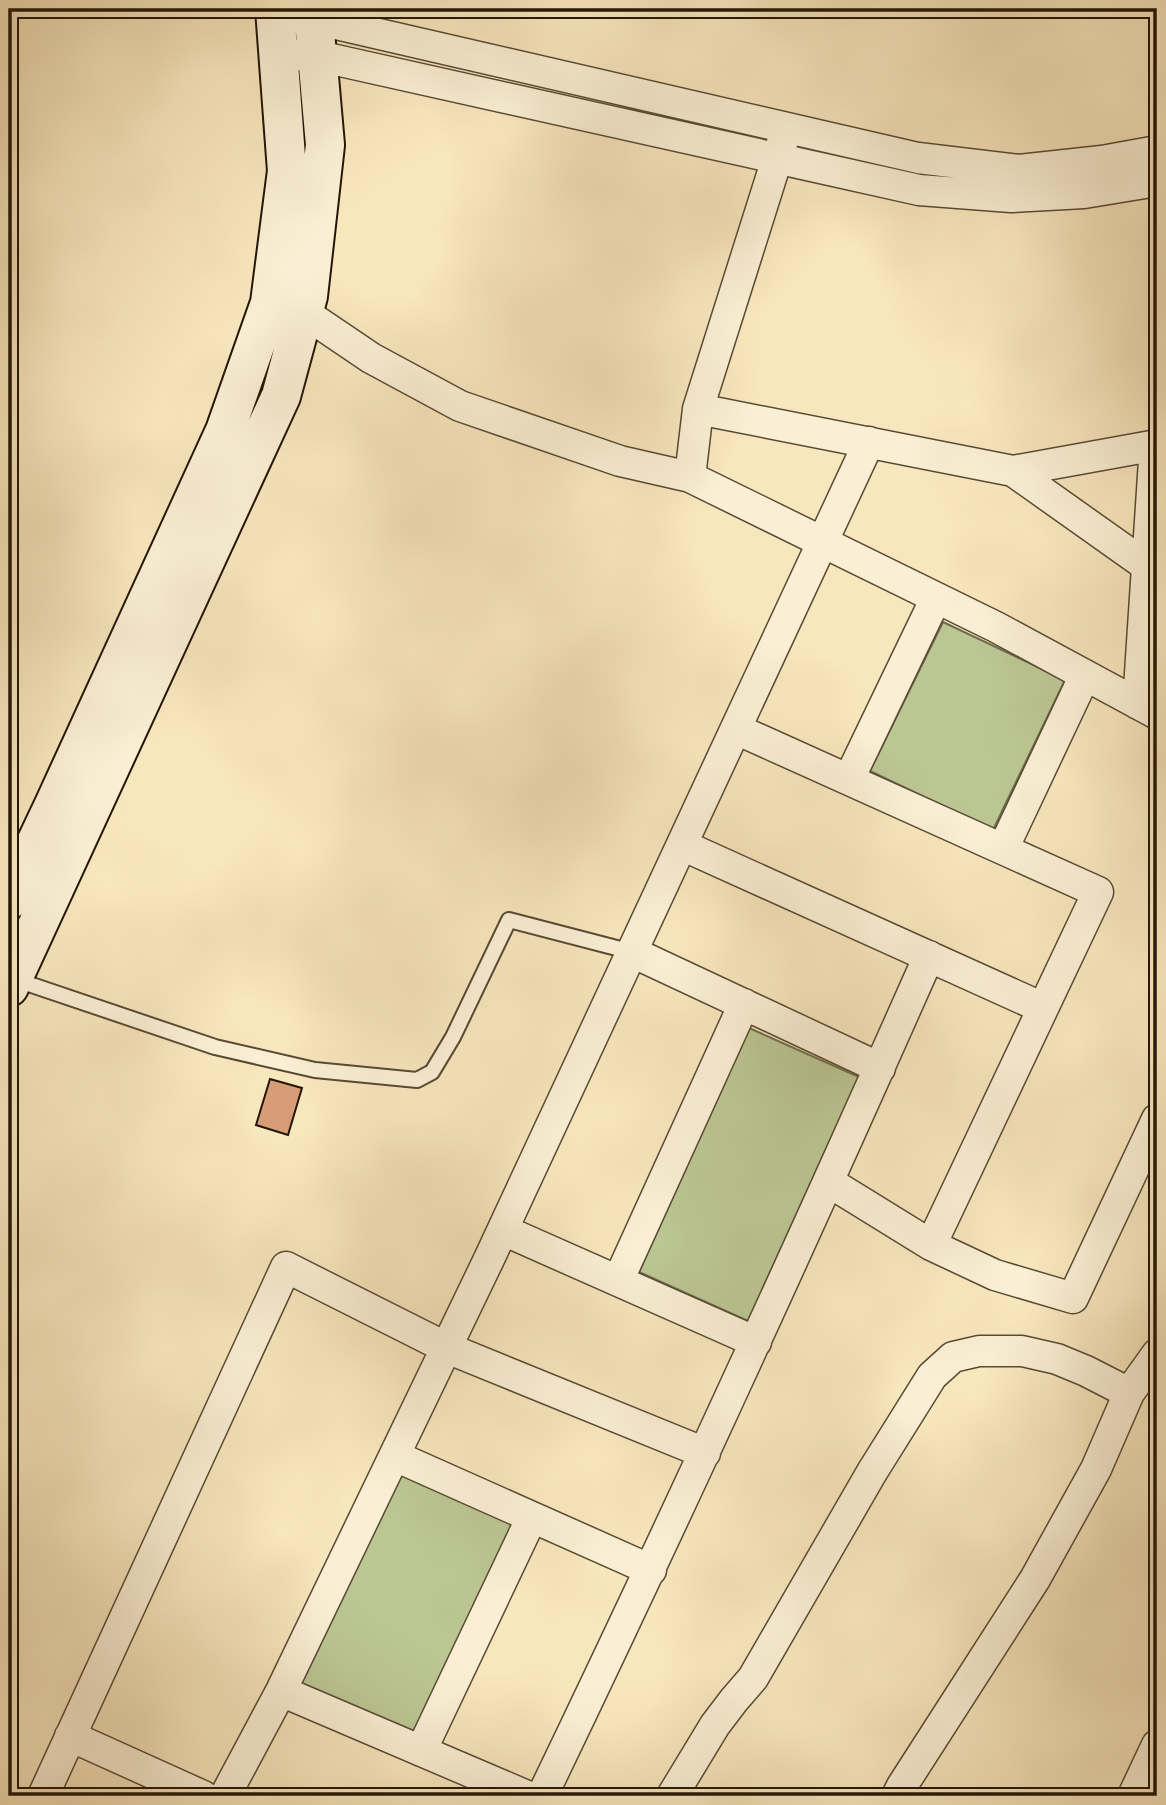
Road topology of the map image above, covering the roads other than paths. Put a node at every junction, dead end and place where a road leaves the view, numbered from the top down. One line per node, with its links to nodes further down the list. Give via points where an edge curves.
1 (276, 27): 2 (street); 22 (street, via 287,171 271,303 225,431 54,805)
2 (315, 28): 3 (street); 5 (street); 7 (street, via 325,145)
3 (787, 128): 4 (street, via 918,158 1019,170); 5 (street)
4 (1157, 151)
5 (777, 159): 6 (street, via 919,190 1011,197 1084,193); 8 (street)
6 (1157, 181)
7 (303, 312): 12 (street, via 371,358 460,406 620,461); 22 (street, via 281,396)
8 (698, 409): 9 (street); 12 (street)
9 (869, 442): 11 (street); 13 (street)
10 (1156, 445): 11 (street); 14 (street)
11 (1013, 471): 14 (street)
12 (690, 477): 13 (street)
13 (823, 542): 15 (street); 18 (street)
14 (1147, 566): 17 (street)
15 (936, 598): 16 (street); 19 (street)
16 (1085, 675): 17 (street); 21 (street)
17 (1148, 709)
18 (736, 729): 19 (street); 20 (street)
19 (849, 779): 21 (street)
20 (682, 845): 23 (street); 24 (street)
21 (1003, 849): 27 (street, via 1098,892)
22 (19, 909): 25 (street)
23 (632, 953): 25 (lane, via 509,920 453,1037 432,1072 417,1080 315,1070 215,1047); 26 (street); 31 (street)
24 (929, 956): 27 (street); 28 (street)
25 (11, 983)
26 (744, 1004): 28 (street); 33 (street)
27 (1043, 1008): 32 (street)
28 (880, 1068): 30 (street)
29 (1157, 1119): 32 (street, via 1073,1298 995,1275)
30 (829, 1182): 32 (street); 34 (street)
31 (503, 1230): 33 (street); 35 (street)
32 (931, 1245)
33 (618, 1281): 34 (street)
34 (756, 1342): 38 (street)
35 (447, 1348): 38 (street); 39 (street); 43 (street, via 286,1268)
36 (1157, 1354): 37 (street)
37 (1129, 1393): 51 (street, via 1057,1359 1022,1351 979,1351 953,1357 932,1376 753,1678 715,1725); 52 (street, via 1096,1469 1035,1579)
38 (705, 1452): 41 (street)
39 (395, 1456): 40 (street); 42 (street)
40 (532, 1517): 41 (street); 45 (street)
41 (651, 1570): 50 (street)
42 (281, 1691): 45 (street); 48 (street)
43 (70, 1736): 46 (street); 47 (street)
44 (1157, 1745): 53 (street)
45 (421, 1751): 49 (street)
46 (43, 1796)
47 (203, 1796)
48 (225, 1796)
49 (527, 1796)
50 (542, 1796)
51 (672, 1796)
52 (897, 1796)
53 (1133, 1796)

